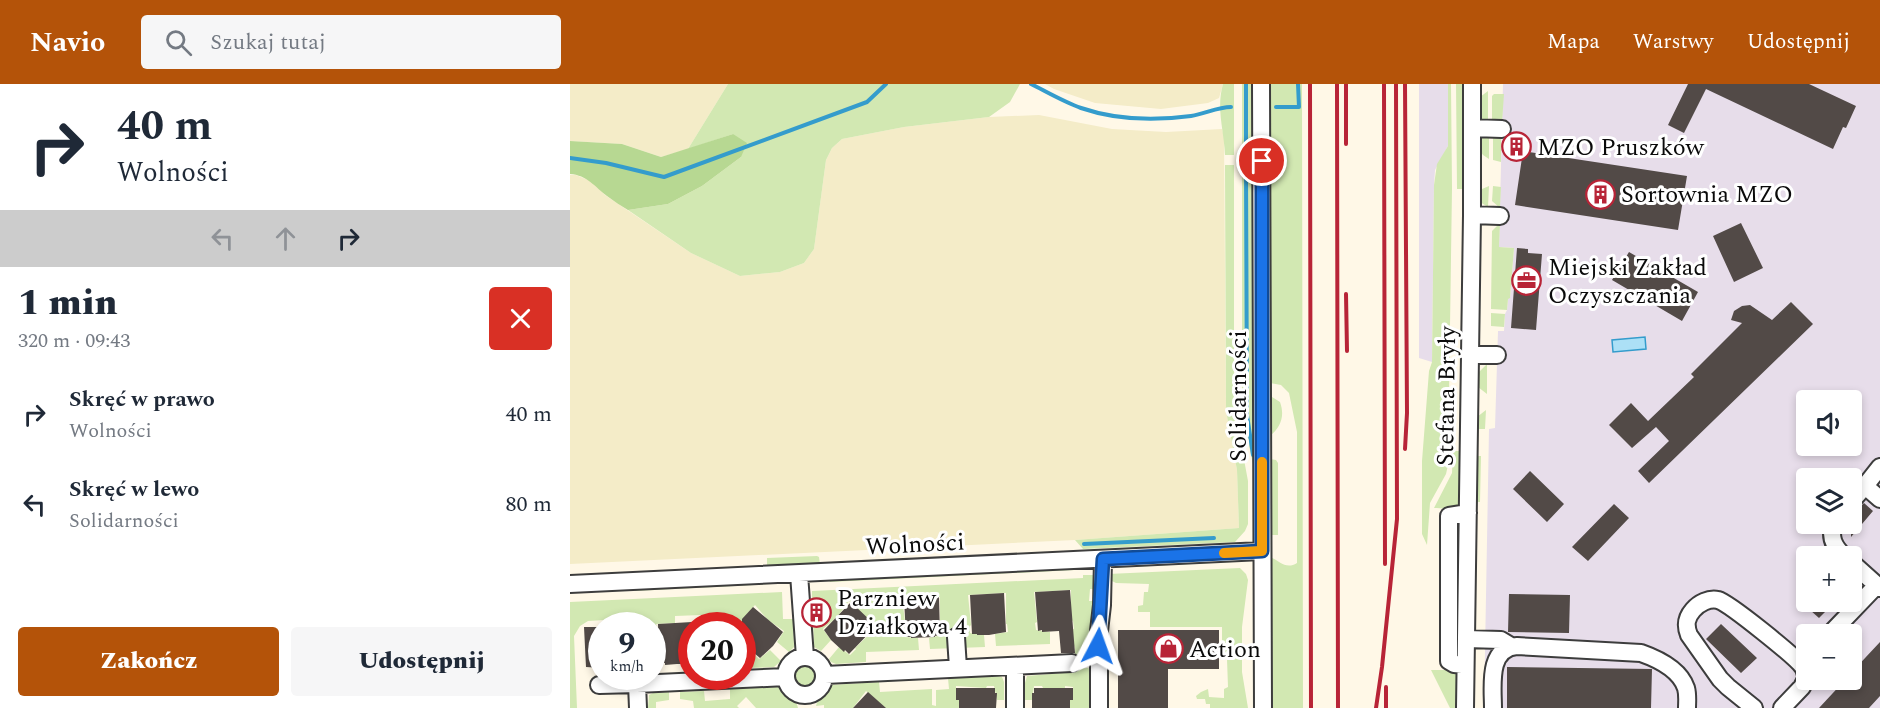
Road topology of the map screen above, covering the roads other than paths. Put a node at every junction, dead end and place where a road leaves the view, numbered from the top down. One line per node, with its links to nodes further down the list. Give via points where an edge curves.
1 (1261, 84): 14 (street, Solidarności)
2 (1472, 84): 3 (street, Stefana Bryły)
3 (1472, 128): 4 (street); 5 (street, Stefana Bryły)
4 (1502, 129)
5 (1473, 215): 6 (street); 7 (street, Stefana Bryły)
6 (1500, 216)
7 (1471, 355): 8 (street); 13 (street, Stefana Bryły)
8 (1497, 355)
9 (1880, 467): 10 (street)
10 (1864, 486): 11 (street); 12 (street)
11 (1862, 488)
12 (1880, 499)
13 (1468, 513): 22 (street, Stefana Bryły); 27 (street, via 1449,516 1449,661)
14 (1262, 551): 15 (street, Wolności); 39 (street, Solidarności)
15 (1103, 559): 17 (street, Wolności); 25 (street)
16 (1862, 571): 19 (street)
17 (799, 574): 18 (street, Wolności); 24 (street)
18 (570, 584)
19 (1879, 586): 20 (street)
20 (1840, 624)
21 (956, 637): 29 (street)
22 (1466, 639): 23 (street, via 1501,640); 27 (street, Stefana Bryły)
23 (1511, 646): 41 (street, via 1493,665); 42 (street, via 1641,653 1672,669 1685,687)
24 (805, 657): 30 (street, via 821,664); 31 (street, via 794,661)
25 (1085, 662): 28 (street); 38 (street)
26 (1796, 662): 43 (street, via 1724,603 1714,600 1698,604 1688,619 1689,635 1720,679)
27 (1465, 665): 40 (street, Stefana Bryły)
28 (1015, 666): 29 (street); 37 (street)
29 (958, 668): 30 (street)
30 (825, 675): 35 (street, via 821,687)
31 (786, 677): 32 (street); 35 (street, via 790,688)
32 (666, 683)
33 (637, 690): 36 (street)
34 (1798, 690): 44 (street)
35 (807, 701)
36 (638, 708)
37 (1015, 708)
38 (1099, 708)
39 (1263, 708)
40 (1465, 708)
41 (1493, 708)
42 (1687, 708)
43 (1754, 708)
44 (1782, 708)

